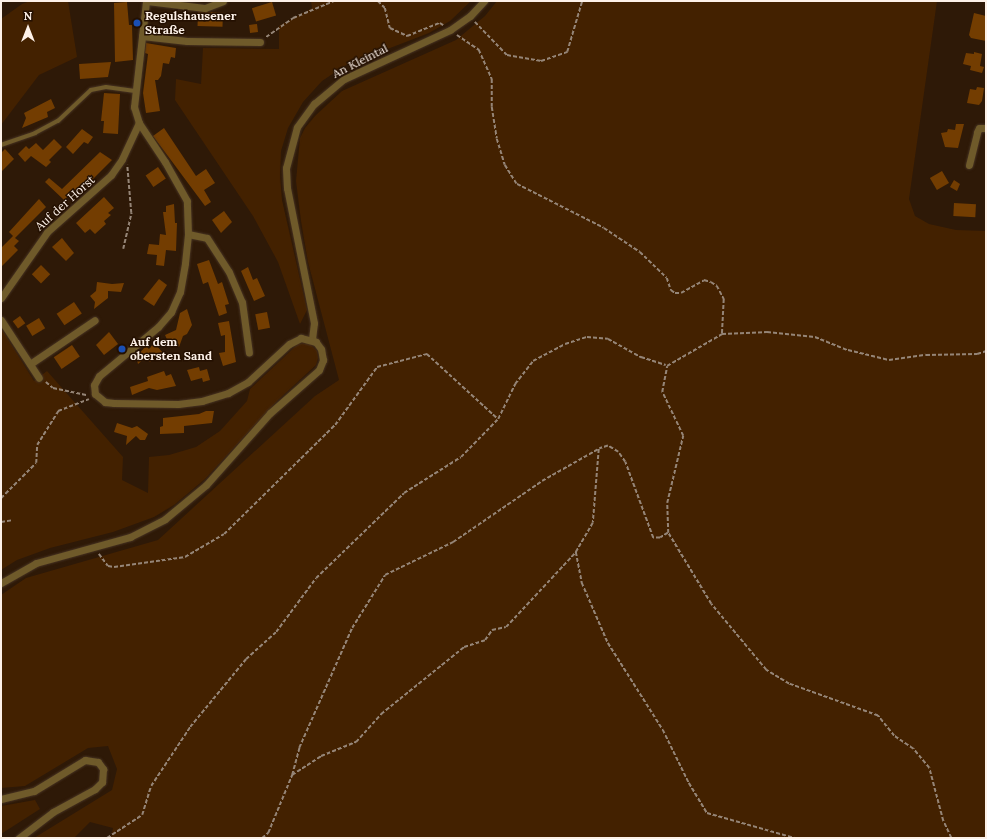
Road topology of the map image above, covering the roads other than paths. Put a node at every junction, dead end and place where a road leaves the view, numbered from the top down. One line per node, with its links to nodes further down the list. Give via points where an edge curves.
1 (147, 1): 2 (street, via 205,8); 4 (street)
2 (223, 1)
3 (484, 1): 15 (street, An Kleintal, via 470,16 450,30 344,79 314,104 297,127 286,168 287,188 314,323)
4 (142, 36): 5 (street, via 188,41); 6 (street)
5 (260, 42)
6 (135, 91): 7 (street, via 134,107); 9 (lane, via 106,87 91,90 58,121)
7 (139, 123): 11 (street, via 185,195 188,207); 12 (street, Auf der Horst, via 122,159 102,185 47,232)
8 (986, 128): 10 (street, via 979,128 977,132)
9 (1, 145)
10 (969, 165)
11 (188, 234): 15 (street, via 180,292 171,312 158,327 99,376 94,384 96,395 105,402 114,403 178,404 202,401 228,393 248,382 295,340); 16 (street, via 207,238 229,272 242,302)
12 (1, 298)
13 (2, 318): 17 (street)
14 (95, 320): 17 (street)
15 (312, 339): 19 (street, via 323,355 319,370 270,413 206,485 180,509 154,526 130,537 36,563)
16 (249, 353)
17 (30, 364): 18 (street)
18 (39, 378)
19 (1, 583)
20 (1, 799): 21 (street, via 34,791 85,760 98,762 103,769 102,782 95,789 53,812)
21 (18, 838)

